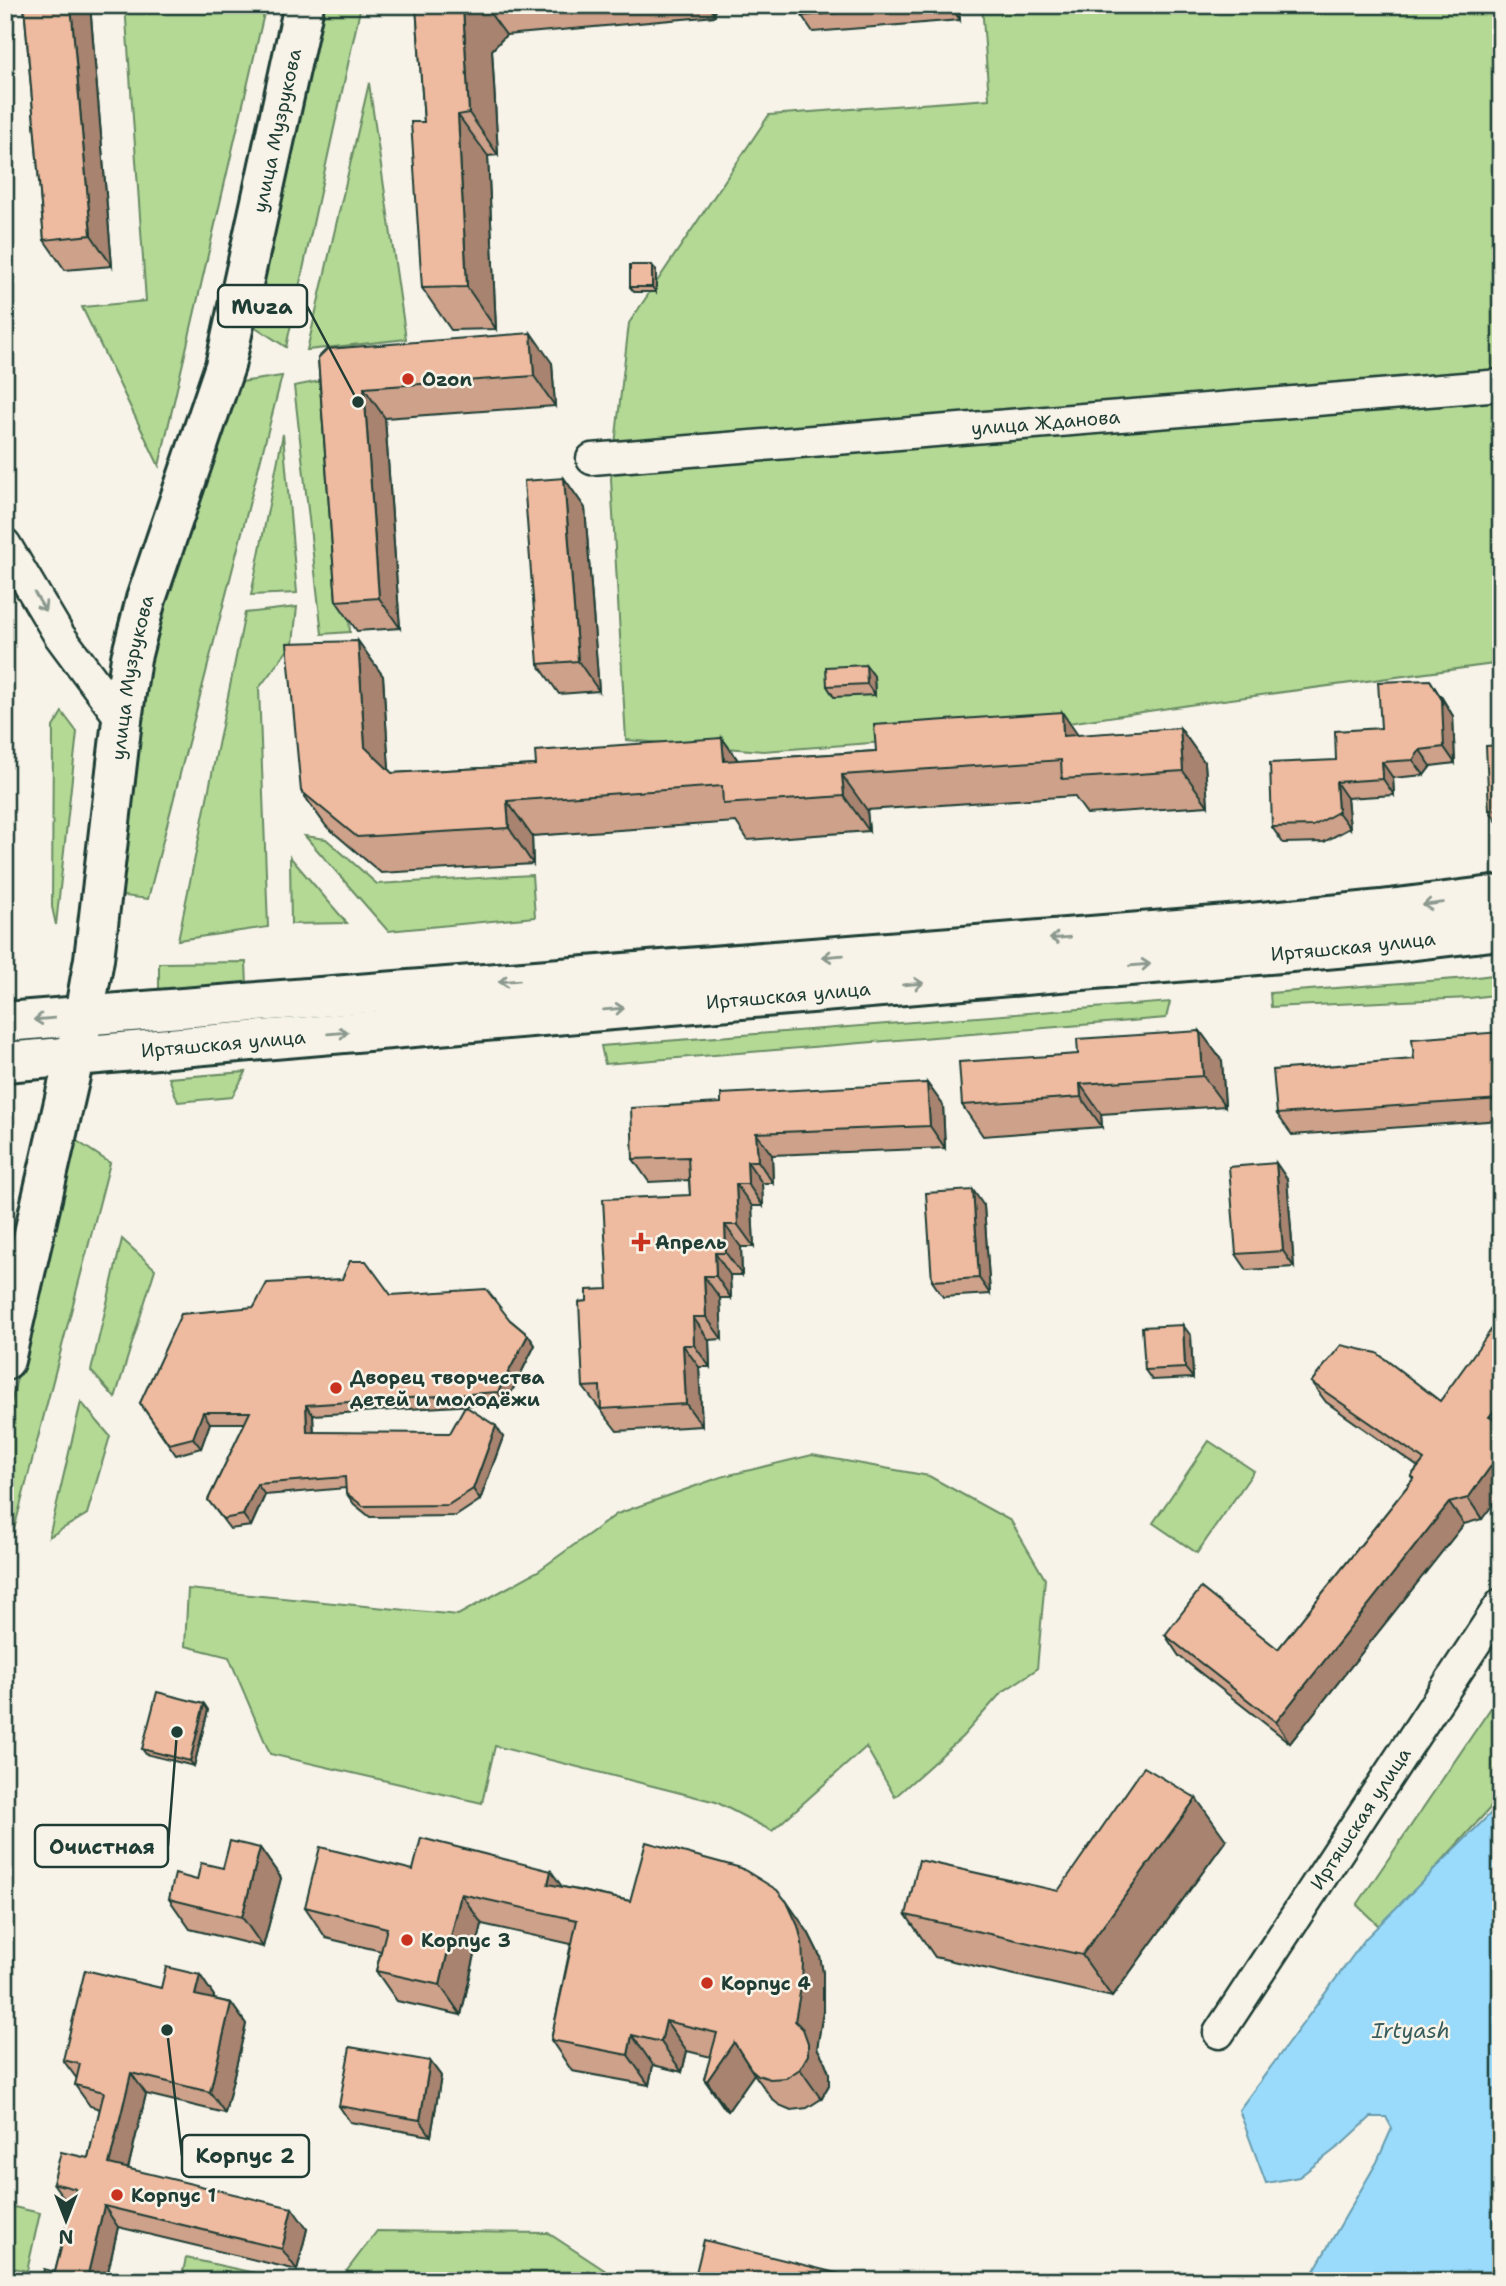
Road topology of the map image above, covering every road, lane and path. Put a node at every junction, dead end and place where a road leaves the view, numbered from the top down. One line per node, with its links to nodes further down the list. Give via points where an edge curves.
1 (304, 5): 5 (street, улица Музрукова, via 225,366 146,599)
2 (1501, 385): 3 (street, улица Жданова)
3 (592, 459)
4 (5, 544): 5 (street, one-way to 5, via 60,635)
5 (122, 720): 10 (street, улица Музрукова, via 94,959)
6 (1501, 895): 8 (street, Иртяшская улица, one-way to 8, via 1381,910)
7 (1501, 930): 8 (street, Иртяшская улица, via 1381,944)
8 (1243, 940): 9 (street, Иртяшская улица)
9 (557, 996): 10 (street, Иртяшская улица, one-way to 10); 12 (street, Иртяшская улица, one-way to 9)
10 (83, 1015): 11 (street, Иртяшская улица, one-way to 11); 12 (street, улица Музрукова)
11 (5, 1022)
12 (75, 1055): 13 (street, Иртяшская улица); 14 (street, улица Музрукова)
13 (5, 1062)
14 (5, 1360)
15 (1501, 1604): 16 (street, Иртяшская улица)
16 (1219, 2034)

